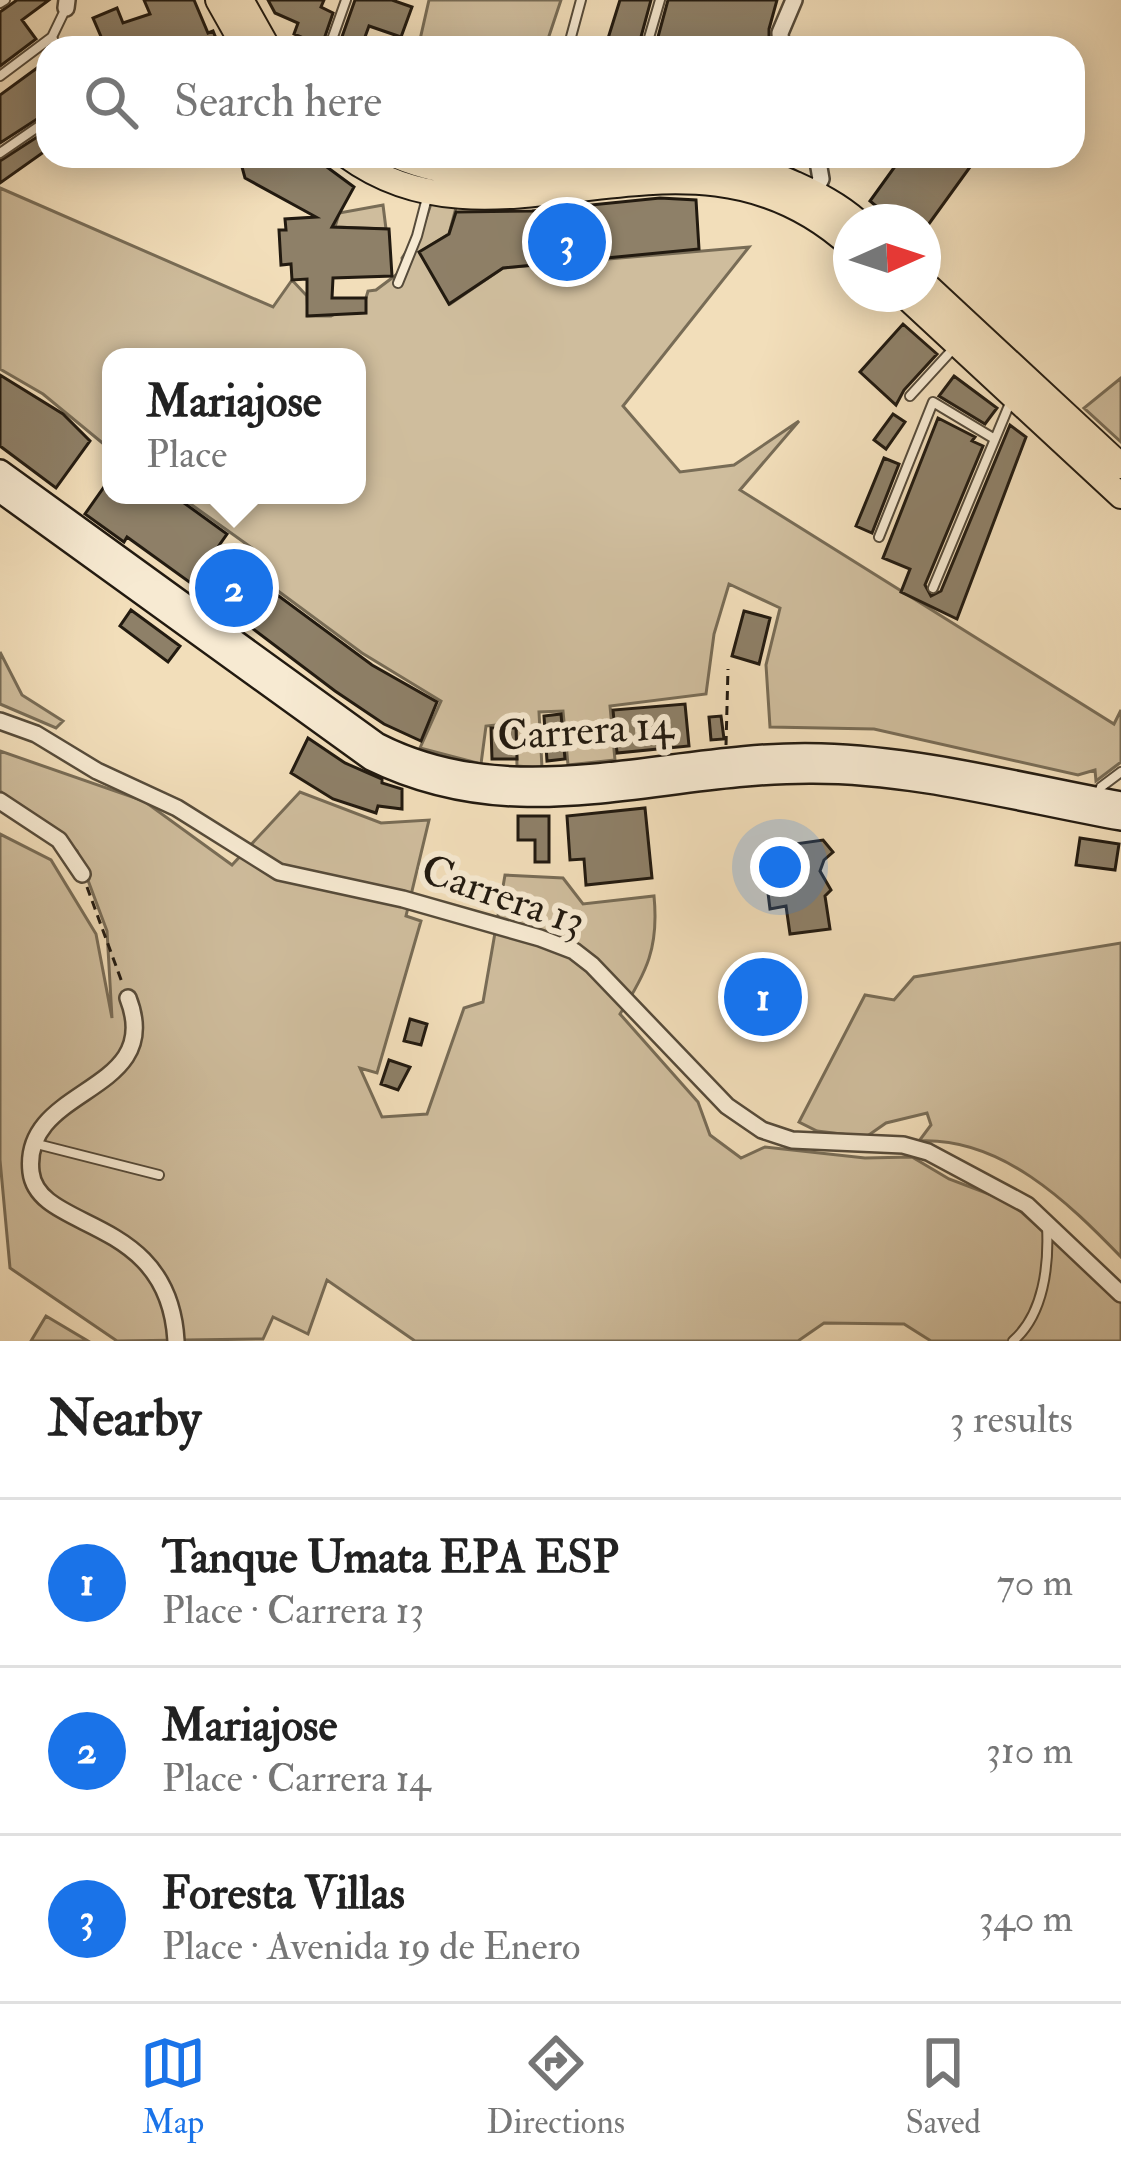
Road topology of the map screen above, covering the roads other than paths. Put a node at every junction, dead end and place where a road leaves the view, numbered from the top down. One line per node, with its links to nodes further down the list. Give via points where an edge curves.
1 (218, 0): 9 (main road)
2 (241, 0): 10 (main road)
3 (346, 0): 11 (lane)
4 (581, 0): 12 (lane)
5 (660, 0): 13 (lane)
6 (794, 0): 14 (street)
7 (66, 4): 8 (lane)
8 (52, 36)
9 (238, 36)
10 (261, 36)
11 (333, 36)
12 (571, 36)
13 (650, 36)
14 (780, 36)
15 (36, 49): 16 (lane)
16 (0, 76)
17 (36, 128): 18 (lane)
18 (0, 153)
19 (371, 168): 24 (main road, via 400,182)
20 (415, 168): 24 (main road)
21 (526, 168): 24 (main road)
22 (750, 168): 25 (main road, via 777,175)
23 (819, 168): 25 (street)
24 (432, 179): 25 (main road, via 503,197 693,179); 28 (lane)
25 (809, 202): 26 (main road); 27 (main road)
26 (833, 212)
27 (833, 227)
28 (398, 283)
29 (941, 299): 35 (main road)
30 (923, 312): 31 (main road)
31 (958, 343): 32 (lane); 33 (main road)
32 (910, 396)
33 (1015, 397): 34 (lane); 38 (main road)
34 (992, 438): 39 (lane, via 933,403); 40 (lane)
35 (1121, 466)
36 (0, 471): 43 (main road, Carrera 14, via 410,761 472,777 544,781 772,754 891,760)
37 (0, 491): 46 (main road, Carrera 14, via 370,759 442,787 545,798 817,772 889,777)
38 (1121, 496)
39 (879, 537)
40 (933, 587)
41 (0, 721): 51 (street, Carrera 13, via 177,808 279,872 574,951 727,1106 762,1130 792,1141 928,1152 995,1184)
42 (1121, 772): 43 (lane)
43 (1097, 799): 45 (main road, Carrera 14)
44 (0, 801): 47 (street, via 59,840)
45 (1121, 803)
46 (1121, 819)
47 (82, 874)
48 (130, 1003): 49 (street, via 135,1030 121,1066 46,1120)
49 (32, 1143): 50 (lane); 53 (street, via 31,1175 42,1196 139,1252 174,1316)
50 (159, 1175)
51 (1047, 1224): 52 (street, Carrera 13); 54 (lane, via 1035,1310)
52 (1121, 1294)
53 (176, 1341)
54 (1012, 1341)

